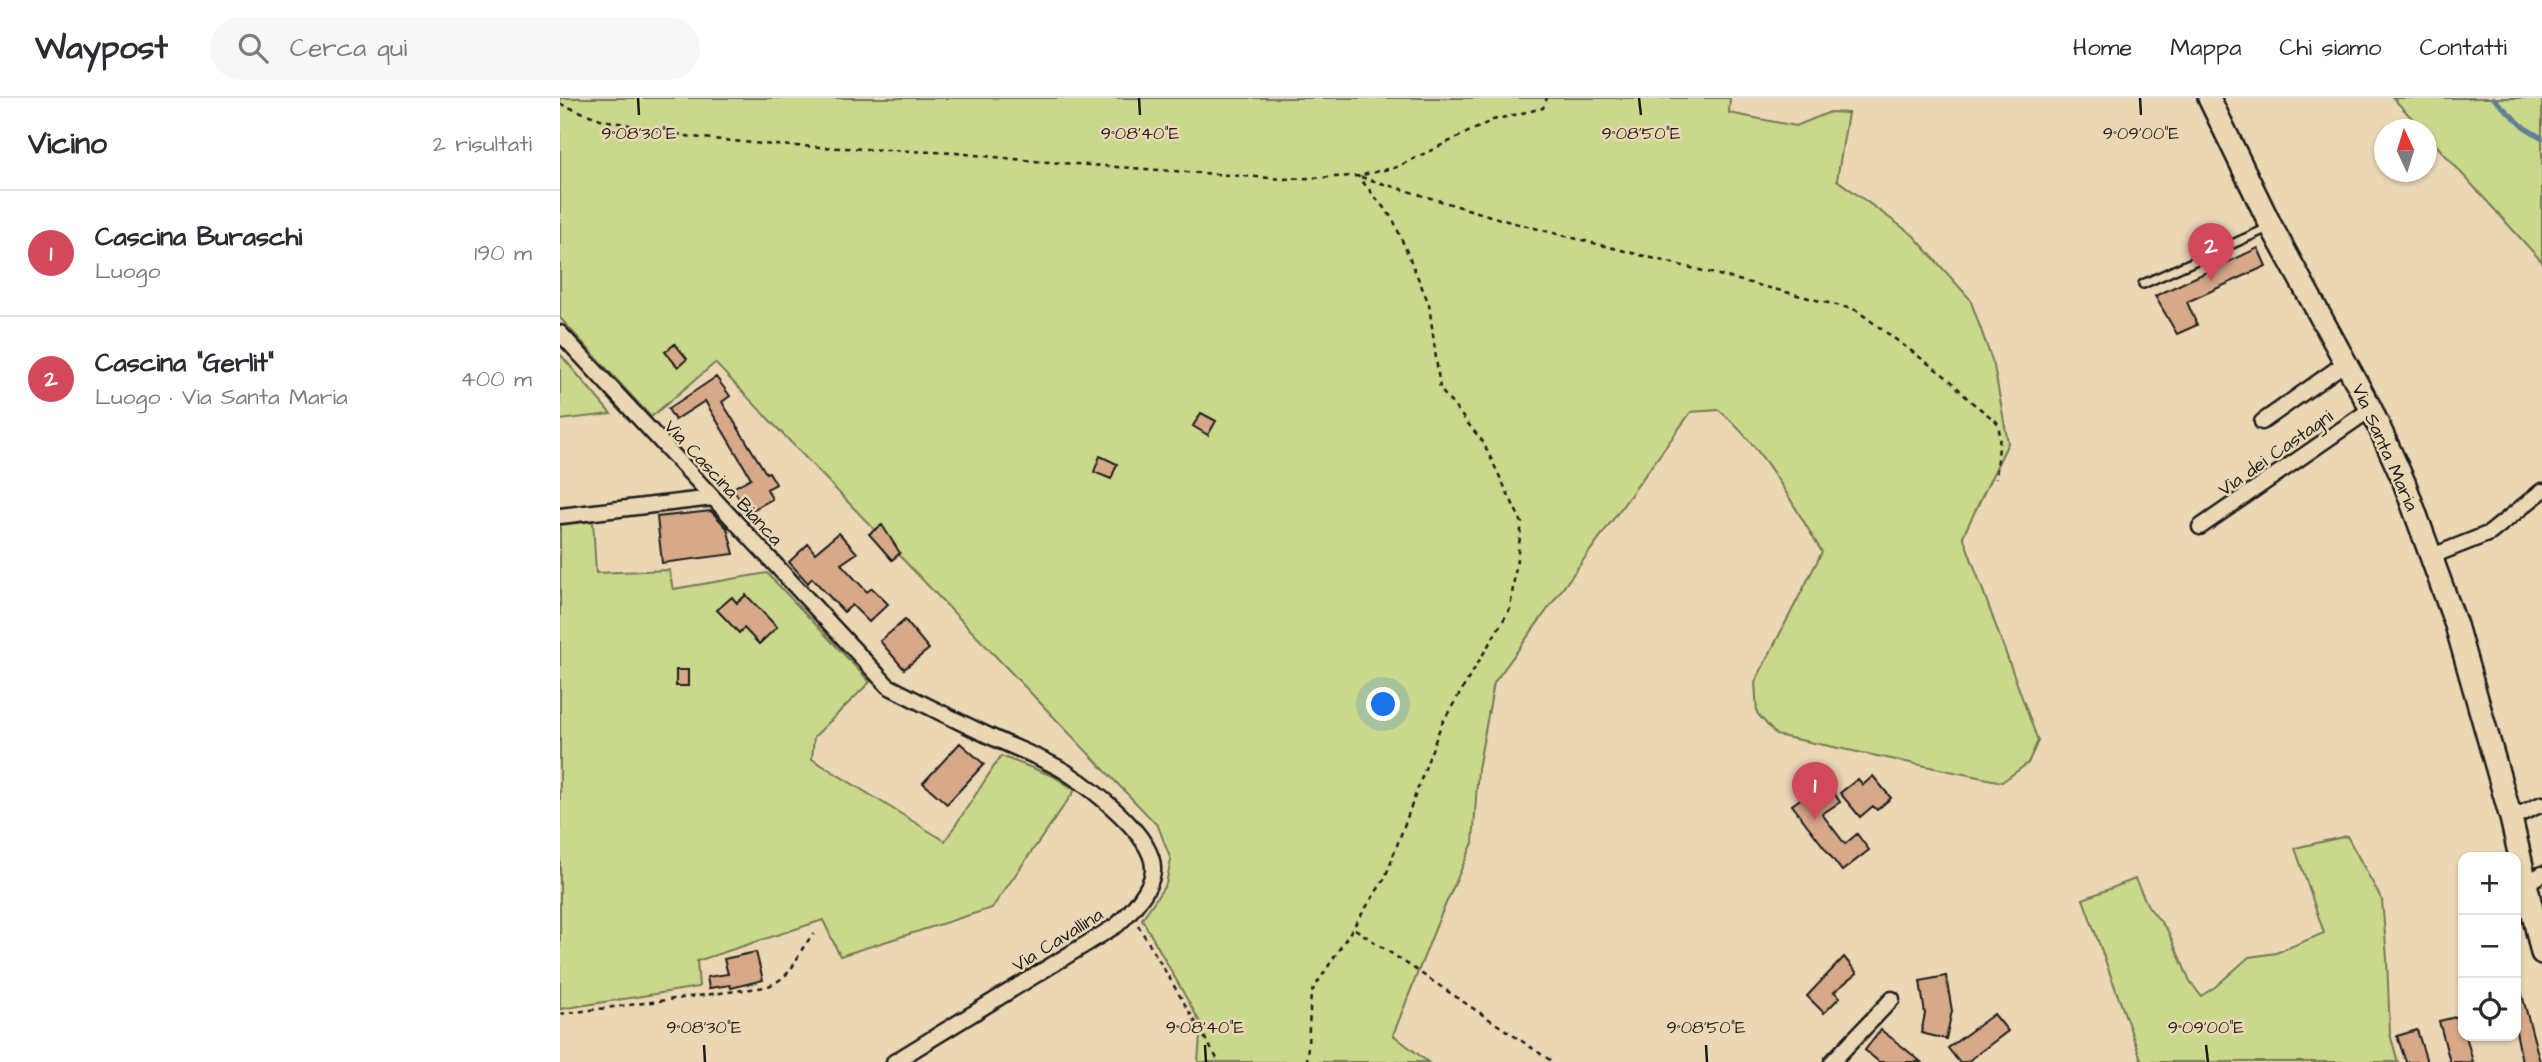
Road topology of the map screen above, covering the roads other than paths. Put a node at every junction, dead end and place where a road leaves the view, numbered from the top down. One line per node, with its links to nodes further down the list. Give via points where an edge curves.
1 (2209, 98): 2 (street, Via Santa Maria)
2 (2272, 226): 3 (lane); 5 (street, Via Santa Maria)
3 (2143, 284)
4 (560, 333): 9 (street, Via Cascina Bianca)
5 (2345, 363): 6 (street, Via Santa Maria); 7 (street, Via dei Castagni)
6 (2371, 409): 11 (street, Via dei Castagni); 12 (street, Via Santa Maria)
7 (2262, 422)
8 (2542, 491): 12 (street, via 2490,533)
9 (712, 498): 10 (street); 13 (street, Via Cascina Bianca)
10 (560, 516)
11 (2200, 527)
12 (2432, 556): 15 (street, Via Santa Maria)
13 (861, 657): 19 (street, Via Cavallina, via 888,686 1064,770 1108,802 1133,829 1150,854 1153,868 1130,914 1117,925)
14 (2542, 804): 15 (street)
15 (2511, 818): 16 (street, Via Santa Maria)
16 (2534, 879): 17 (street, Via Santa Maria)
17 (2542, 953)
18 (1892, 999): 20 (street)
19 (894, 1062)
20 (1832, 1062)

